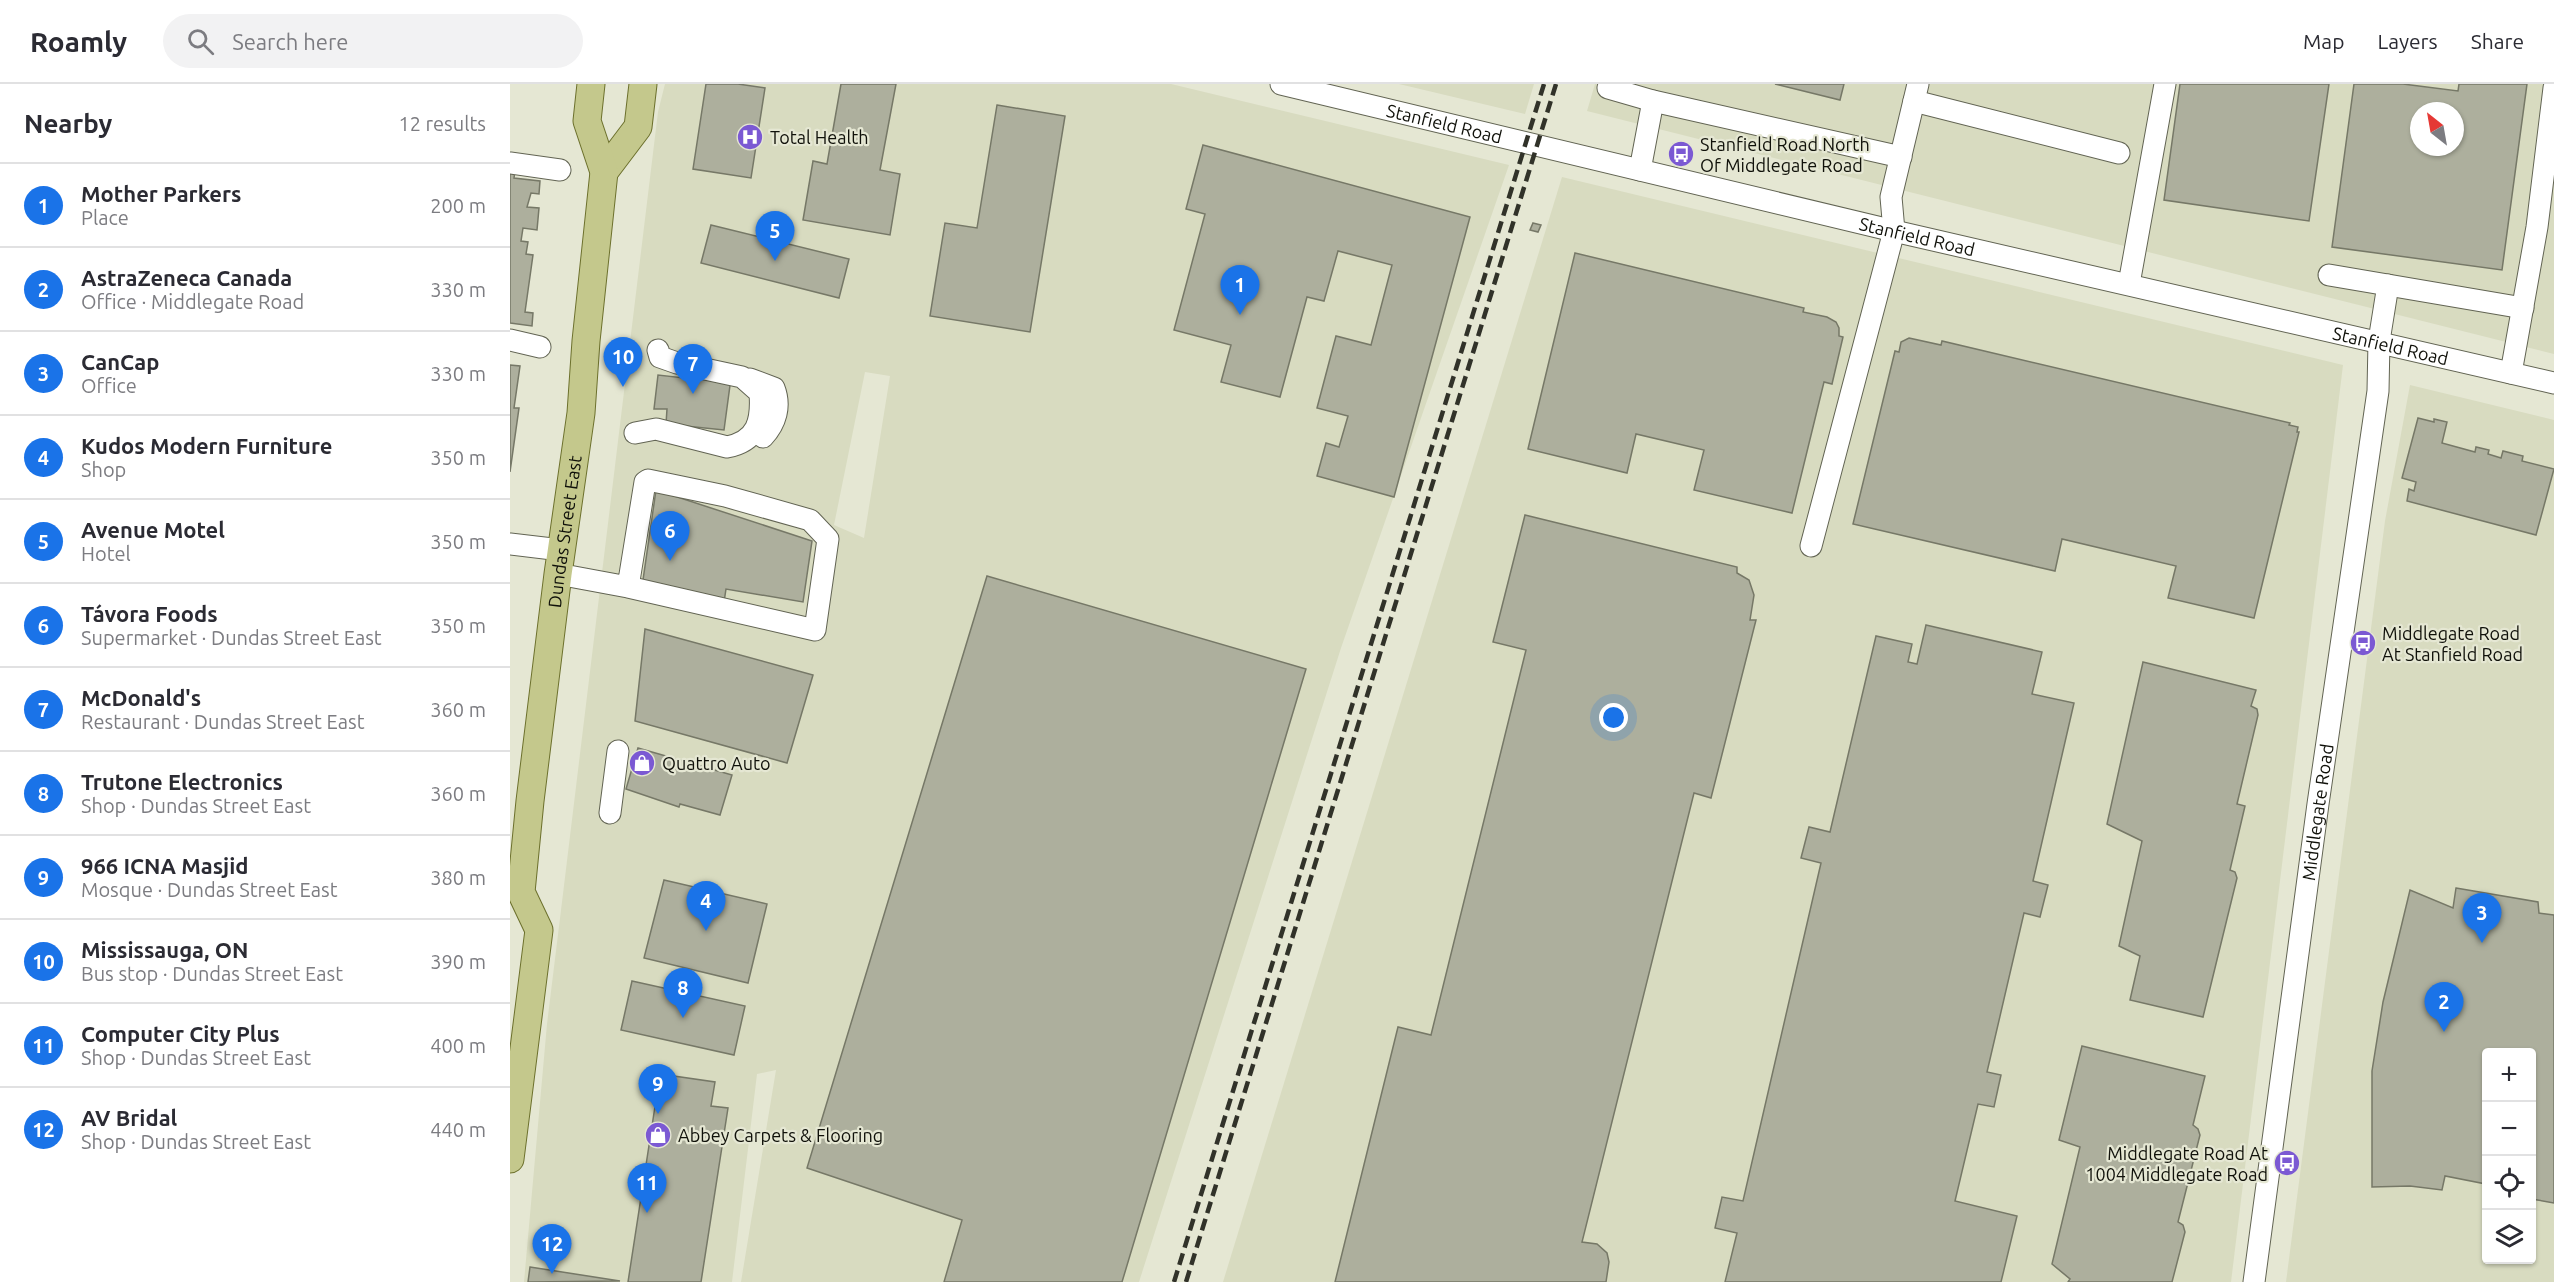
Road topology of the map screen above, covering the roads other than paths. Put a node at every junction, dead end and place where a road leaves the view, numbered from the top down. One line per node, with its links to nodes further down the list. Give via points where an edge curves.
1 (591, 84): 14 (main road, Dundas Street East, via 587,121)
2 (643, 84): 14 (main road, via 638,127)
3 (1281, 84): 13 (street, Stanfield Road)
4 (2165, 84): 18 (street)
5 (1608, 88): 8 (street)
6 (2554, 88): 15 (street)
7 (1916, 93): 9 (street); 10 (street)
8 (1653, 101): 10 (street); 13 (street)
9 (2119, 153)
10 (1901, 157): 16 (street, via 1891,197)
11 (510, 163): 12 (street)
12 (560, 170)
13 (1640, 170): 16 (street, Stanfield Road)
14 (604, 172): 30 (main road, Dundas Street East, via 581,413)
15 (2546, 229): 20 (street)
16 (1894, 231): 18 (street, Stanfield Road); 29 (street)
17 (2329, 275): 19 (street)
18 (2129, 284): 22 (street, Stanfield Road)
19 (2388, 285): 20 (street); 22 (street, Middlegate Road)
20 (2523, 308): 25 (street)
21 (510, 339): 23 (street)
22 (2379, 341): 25 (street, Stanfield Road); 37 (street, Middlegate Road, via 2378,391)
23 (540, 347)
24 (658, 350): 27 (street, via 660,357 677,363 742,377 760,393 761,416 756,430 727,447 656,429)
25 (2511, 373): 26 (street, Stanfield Road)
26 (2554, 383)
27 (635, 433)
28 (510, 544): 30 (street)
29 (1811, 546)
30 (559, 562): 31 (street); 34 (main road, Dundas Street East)
31 (628, 587): 31 (street, via 648,480 810,520 828,539 814,630)
32 (618, 751): 33 (street)
33 (610, 813)
34 (516, 899): 35 (main road, Dundas Street East, via 539,930)
35 (517, 1051): 36 (main road, Dundas Street East)
36 (510, 1159)
37 (2254, 1282)

